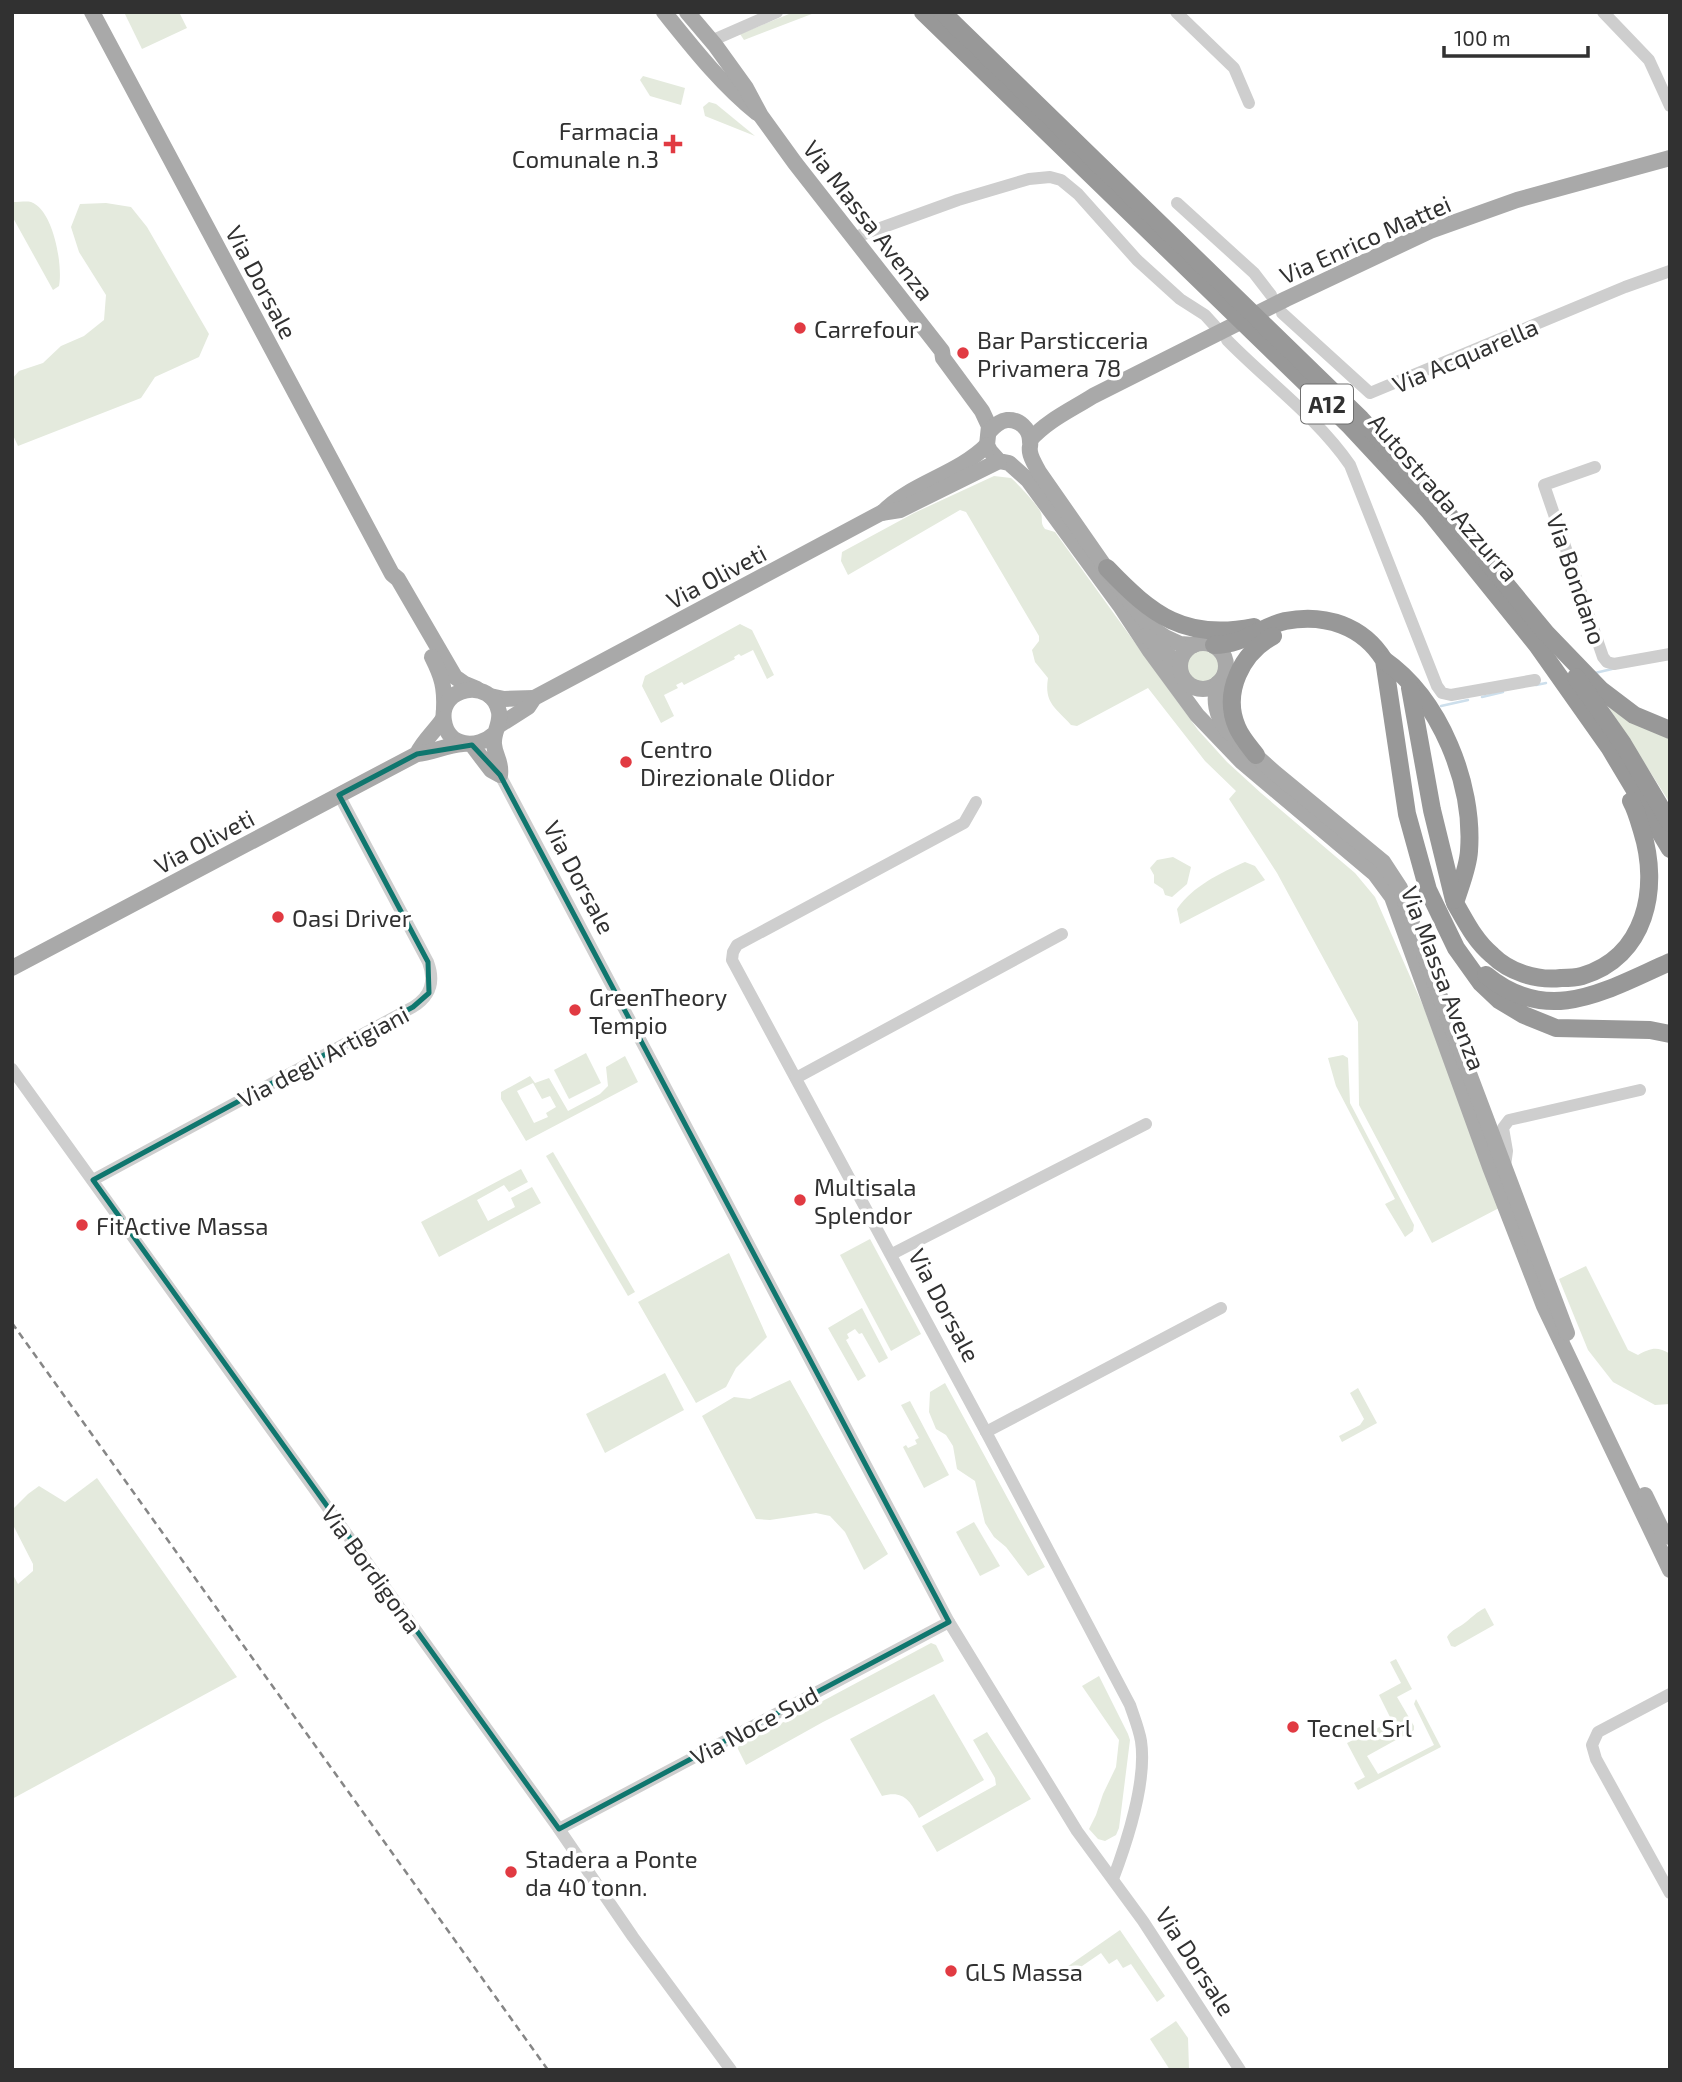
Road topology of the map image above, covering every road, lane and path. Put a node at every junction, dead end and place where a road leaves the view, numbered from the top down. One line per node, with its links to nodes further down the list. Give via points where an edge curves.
1 (92, 12): 30 (main road, Via Dorsale)
2 (664, 12): 10 (main road, Via Massa Avenza)
3 (687, 12): 9 (main road, Via Massa Avenza)
4 (777, 12): 9 (street)
5 (923, 12): 46 (highway, Autostrada Azzurra / A12, via 1350,426 1429,511 1537,645)
6 (942, 12): 33 (highway, Autostrada Azzurra / A12, via 1361,419 1438,502)
7 (1176, 12): 11 (street, via 1234,68)
8 (1603, 12): 12 (street, via 1648,60)
9 (711, 41): 10 (street, via 710,55); 13 (main road, Via Massa Avenza)
10 (698, 54): 13 (main road, Via Massa Avenza)
11 (1249, 103)
12 (1670, 106)
13 (761, 116): 16 (main road, Via Massa Avenza)
14 (1670, 158): 18 (main road, Via Enrico Mattei, via 1464,219)
15 (1177, 203): 18 (street, Via Acquarella)
16 (853, 238): 19 (street, via 958,200 1049,177 1078,194 1136,260); 21 (main road, Via Massa Avenza)
17 (1670, 271): 18 (street, Via Acquarella, via 1370,393)
18 (1280, 302): 22 (main road, Via Enrico Mattei)
19 (1215, 326)
20 (1227, 340): 40 (street, via 1350,465 1443,693)
21 (942, 351): 23 (main road, Via Massa Avenza, via 949,353 986,400); 24 (main road, Via Massa Avenza, via 982,411 989,426)
22 (1093, 396): 23 (main road, Via Enrico Mattei, via 1027,422); 25 (main road, Via Enrico Mattei, via 1051,420)
23 (1012, 421): 24 (main road, via 999,422); 25 (main road, Via Massa Avenza, via 1024,427)
24 (988, 439): 26 (main road, Via Massa Avenza, via 990,452); 28 (main road, Via Oliveti, via 962,465 893,501)
25 (1030, 445): 26 (main road, via 1021,459); 29 (main road, Via Massa Avenza, via 1039,472)
26 (1004, 462): 28 (main road, Via Oliveti, via 900,510); 31 (main road, Via Massa Avenza, via 1028,480)
27 (1595, 467): 36 (street, Via Bondano, via 1544,485 1603,657 1614,664)
28 (881, 513): 44 (main road, Via Oliveti)
29 (1107, 568): 32 (highway, via 1153,611 1197,629 1235,630 1281,618); 34 (main road, Via Massa Avenza, via 1150,627 1180,644)
30 (392, 574): 43 (main road, Via Dorsale, via 455,677); 45 (main road, Via Dorsale, via 392,583 441,674)
31 (1121, 607): 38 (main road); 49 (main road, Via Massa Avenza)
32 (1300, 620): 35 (highway, via 1284,621 1237,642); 37 (highway, via 1326,620 1359,633); 39 (highway, via 1247,646); 52 (highway, via 1252,650 1233,690 1237,728)
33 (1546, 633): 48 (highway, via 1601,690 1634,715); 56 (highway, A12, via 1623,744)
34 (1195, 645): 35 (main road); 38 (main road, via 1186,650)
35 (1214, 645): 39 (main road, via 1224,656)
36 (1670, 654)
37 (1384, 660): 41 (highway); 60 (highway, via 1407,814 1428,890)
38 (1180, 665): 42 (main road, via 1186,681)
39 (1222, 677): 42 (main road, via 1212,687); 52 (main road, Via Massa Avenza, via 1215,703 1220,721)
40 (1535, 680)
41 (1409, 684): 58 (highway); 58 (highway, via 1426,703 1458,766 1470,826 1469,854)
42 (1197, 688): 49 (main road)
43 (483, 692): 44 (main road, Via Oliveti, via 504,699); 45 (main road, via 459,691); 47 (main road, via 499,710)
44 (534, 698): 47 (main road, Via Oliveti)
45 (444, 715): 50 (main road, via 450,736); 51 (main road, Via Oliveti)
46 (1588, 718): 57 (highway, Autostrada Azzurra / A12); 58 (highway, via 1635,808 1648,852 1650,888 1643,920 1626,948 1606,965 1581,976 1546,980 1514,970 1493,957)
47 (496, 730): 50 (main road, via 488,740); 53 (main road, Via Dorsale)
48 (1670, 730)
49 (1220, 740): 69 (main road, Via Massa Avenza, via 1375,874 1392,897)
50 (467, 744): 51 (main road, Via Oliveti); 53 (main road, Via Dorsale)
51 (416, 754): 54 (main road, Via Oliveti)
52 (1256, 755): 69 (main road, Via Massa Avenza, via 1383,862 1400,888)
53 (500, 775): 76 (street, Via Dorsale)
54 (339, 795): 62 (main road, Via Oliveti); 70 (street, Via degli Artigiani, via 428,962 432,972 429,993 422,1002)
55 (976, 802): 66 (street, Via Dorsale, via 964,823 737,945 732,960)
56 (1670, 823)
57 (1670, 849)
58 (1455, 903): 63 (highway, via 1464,944)
59 (1062, 934): 66 (street)
60 (1459, 952): 63 (highway); 64 (highway, via 1480,983 1499,1000 1556,1028)
61 (1670, 962): 63 (highway, via 1580,1000 1557,1002 1525,998)
62 (12, 968)
63 (1480, 971)
64 (1670, 1034)
65 (12, 1069): 70 (street, Via Bordigona)
66 (796, 1078): 71 (street, Via Dorsale)
67 (1640, 1090): 69 (street, via 1508,1119 1503,1128 1507,1151)
68 (1146, 1124): 71 (street)
69 (1497, 1167): 74 (main road, Via Massa Avenza, via 1568,1335 1661,1528); 75 (main road, Via Massa Avenza, via 1544,1306)
70 (93, 1180): 78 (street, Via Bordigona)
71 (891, 1254): 73 (street, Via Dorsale)
72 (1222, 1308): 73 (street)
73 (986, 1432): 79 (street, Via Dorsale, via 1140,1732 1138,1786 1128,1839)
74 (1670, 1537)
75 (1670, 1570)
76 (949, 1622): 78 (street, Via Noce Sud); 79 (street, Via Dorsale, via 1077,1831)
77 (1670, 1694): 80 (street, via 1598,1732 1592,1745)
78 (559, 1829): 81 (street, Via Bordigona)
79 (1113, 1879): 82 (street, Via Dorsale)
80 (1670, 1893)
81 (731, 2070)
82 (1240, 2070)

